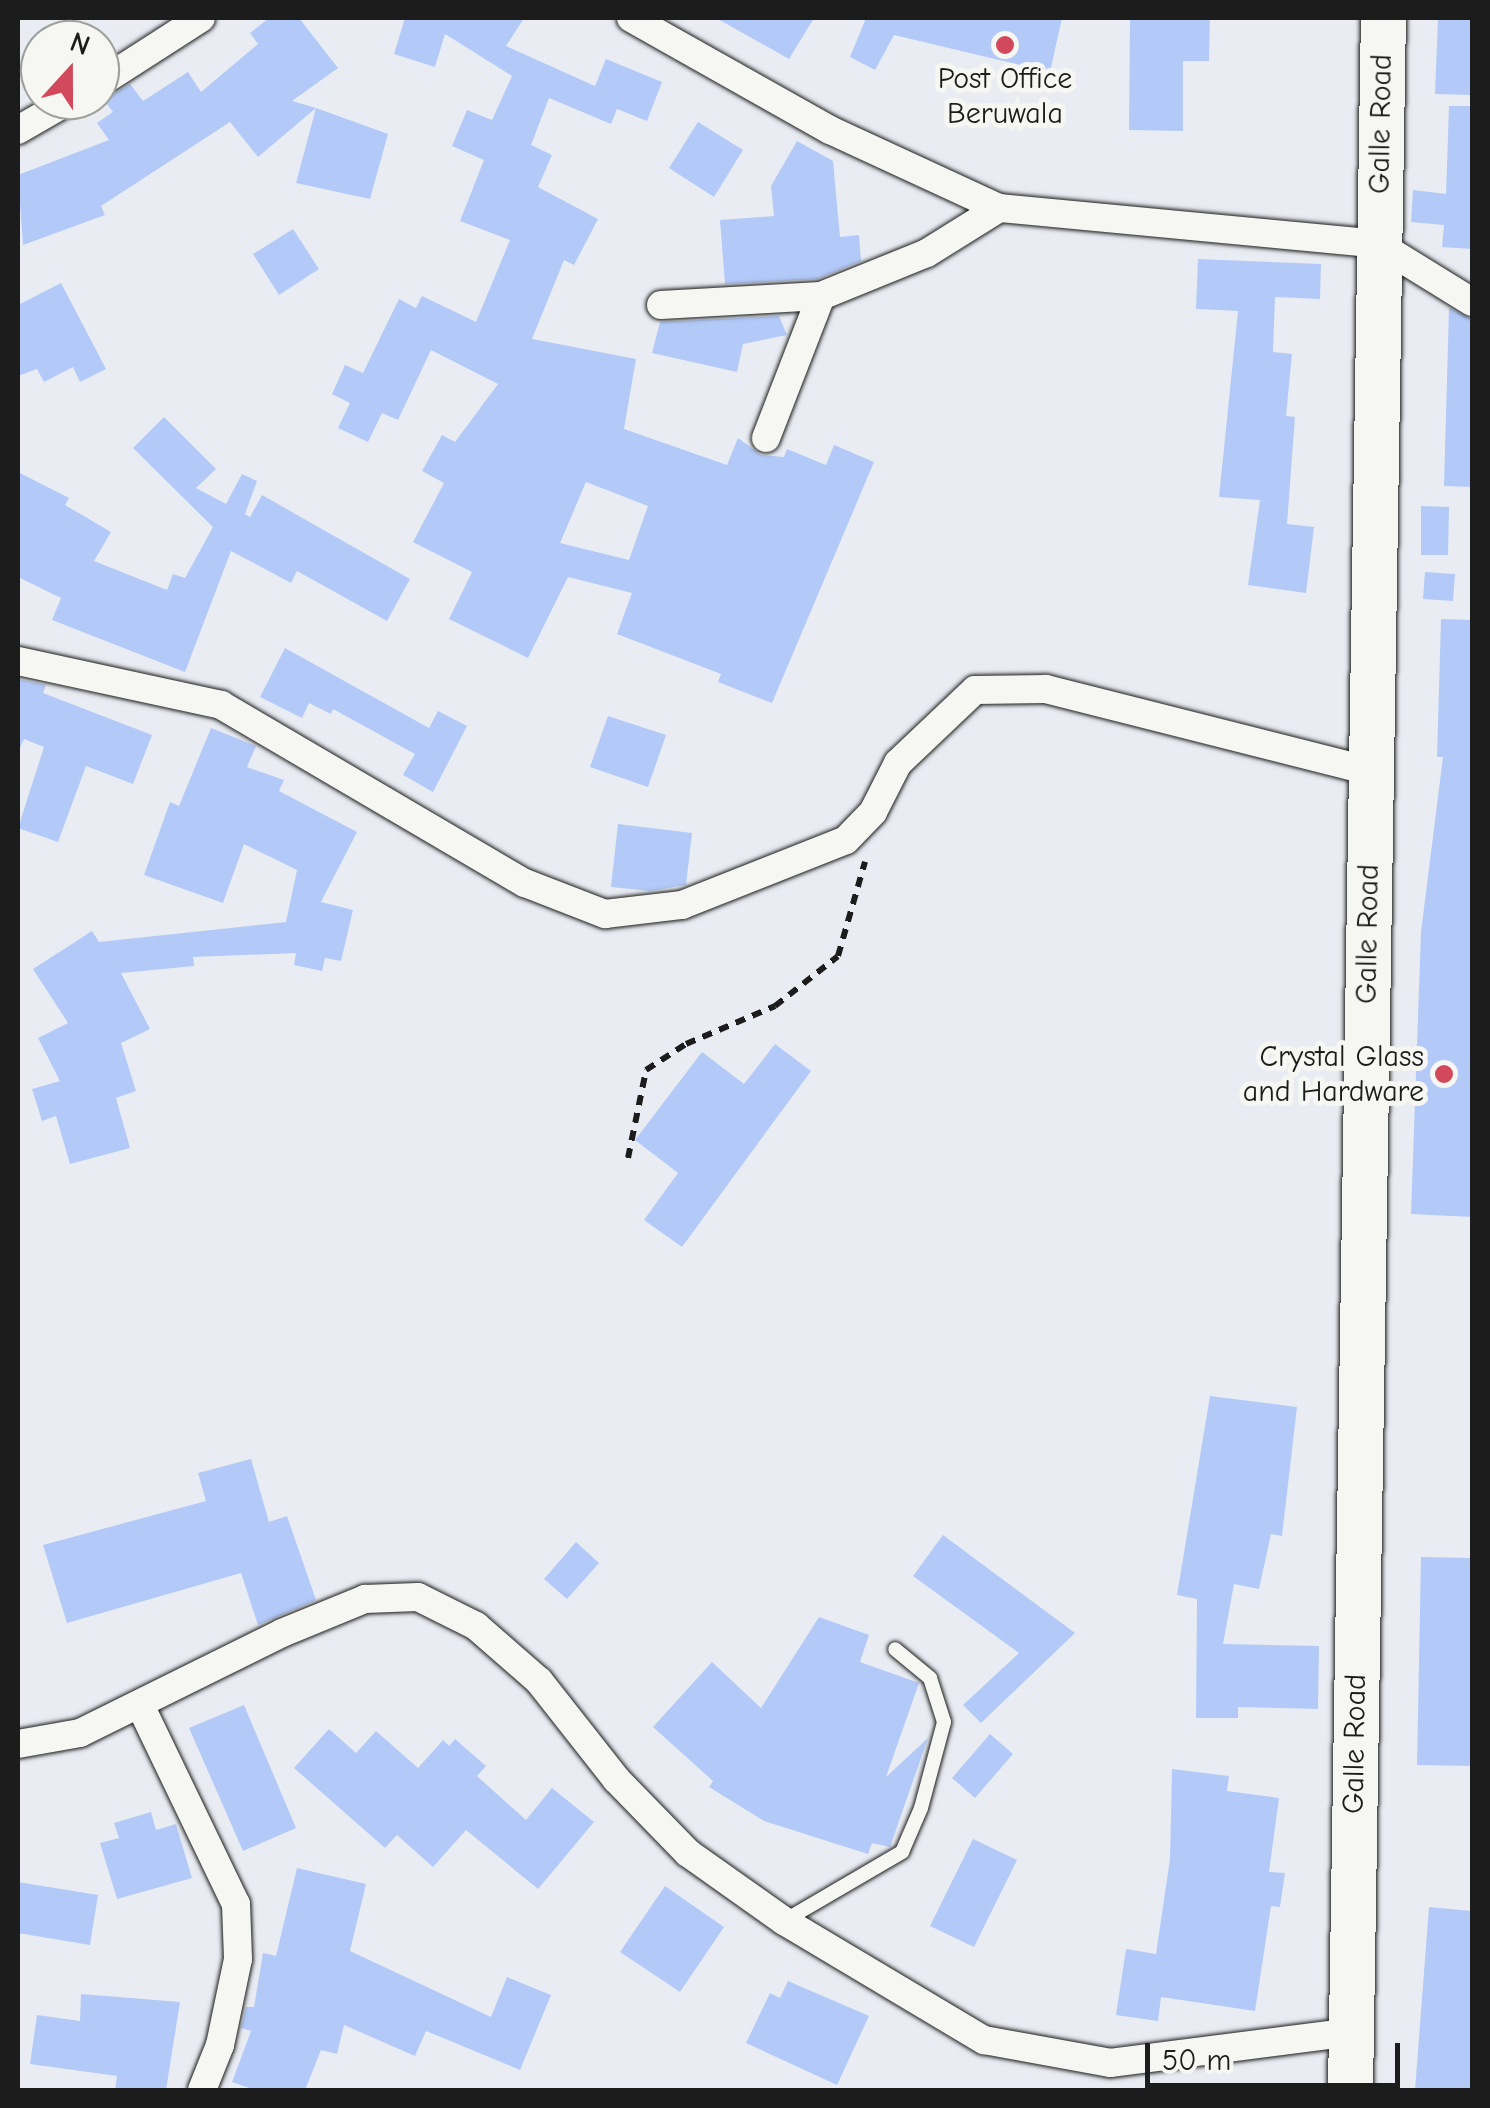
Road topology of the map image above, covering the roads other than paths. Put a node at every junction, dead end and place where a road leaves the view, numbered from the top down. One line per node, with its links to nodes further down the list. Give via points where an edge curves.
1 (201, 18): 4 (street)
2 (631, 18): 5 (street, via 830,130)
3 (1383, 18): 6 (highway, Galle Road)
4 (120, 70)
5 (999, 208): 6 (street); 7 (street, via 927,253)
6 (1378, 244): 8 (street); 12 (highway, Galle Road)
7 (821, 296): 9 (street); 10 (street)
8 (1472, 302)
9 (660, 305)
10 (766, 438)
11 (18, 661): 12 (street, via 222,705 525,883 604,914 682,905 846,840 873,812 898,763 974,690 1046,688)
12 (1370, 771): 17 (highway, Galle Road)
13 (895, 1649): 16 (lane, via 930,1678 944,1722 921,1808 902,1852)
14 (141, 1708): 15 (street, via 80,1733); 16 (street, via 315,1619 366,1599 418,1597 476,1626 538,1682 688,1853); 18 (street, via 236,1904 238,1959)
15 (18, 1744)
16 (784, 1921): 17 (street, via 984,2040 1110,2063)
17 (1351, 2032): 19 (highway, Galle Road)
18 (202, 2090)
19 (1350, 2090)

